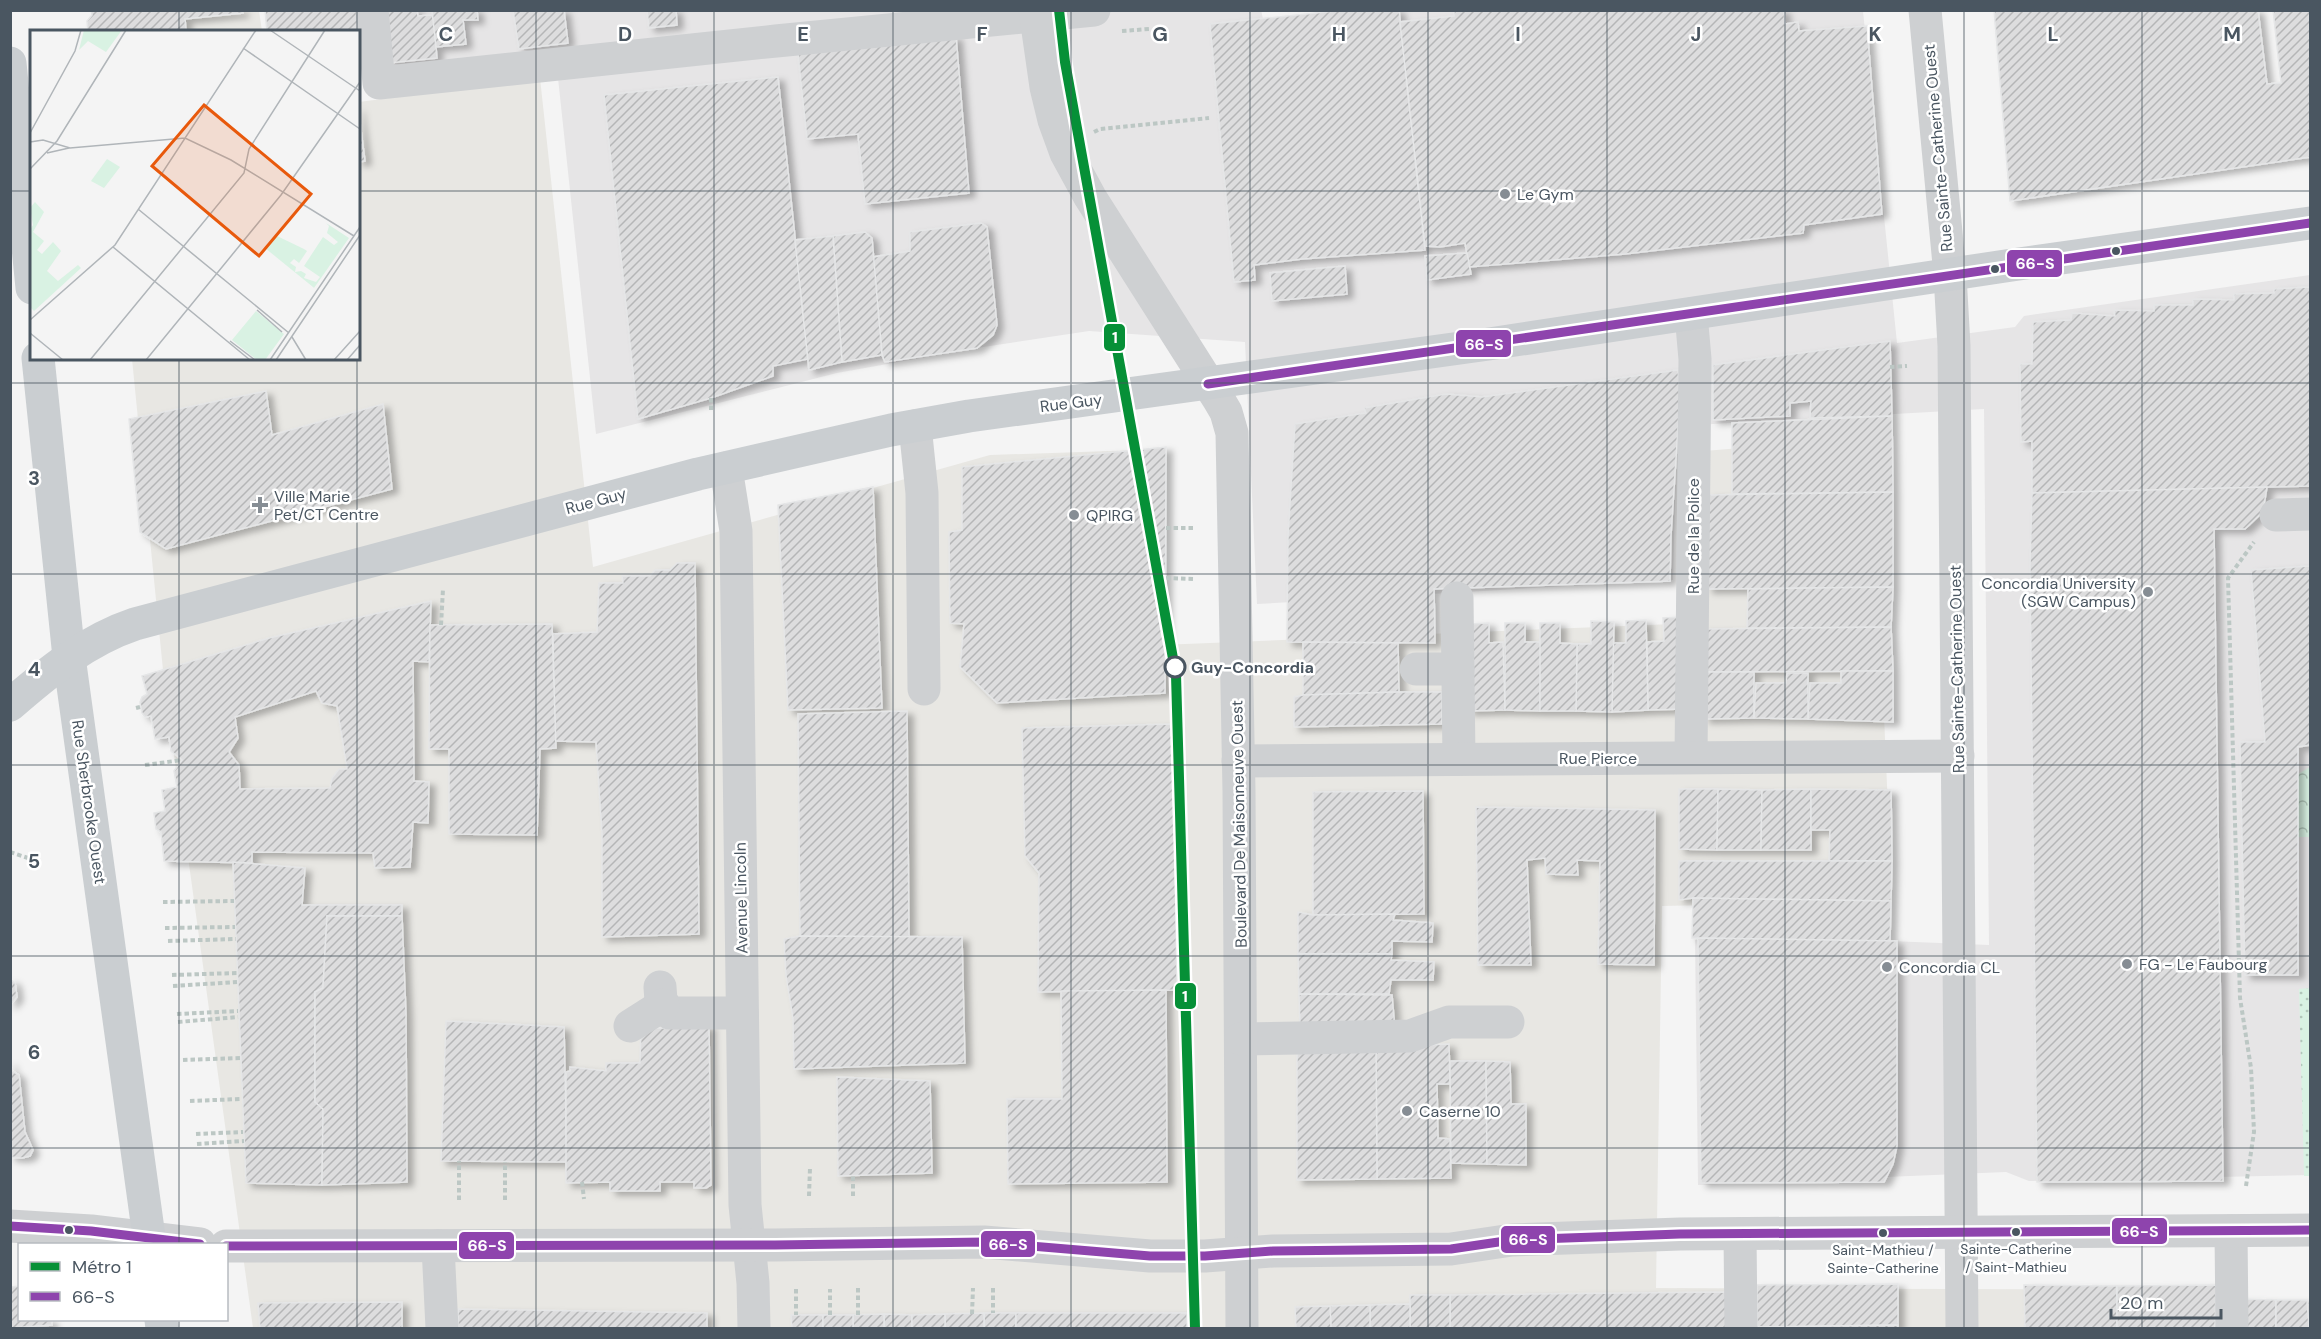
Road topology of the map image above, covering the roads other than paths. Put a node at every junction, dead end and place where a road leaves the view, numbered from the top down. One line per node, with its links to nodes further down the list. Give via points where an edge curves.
1 (372, 10): 4 (street, via 379,84)
2 (1094, 10): 4 (street)
3 (1925, 10): 9 (street, Rue Sainte-Catherine Ouest)
4 (1035, 13): 12 (street, Boulevard De Maisonneuve Ouest, via 1046,87 1066,153 1089,197)
5 (10, 63): 6 (main road)
6 (15, 164): 8 (main road)
7 (2310, 223): 9 (main road, Rue Guy)
8 (30, 273)
9 (1950, 275): 10 (main road, Rue Guy); 23 (street, Rue Sainte-Catherine Ouest)
10 (1691, 315): 12 (main road, Rue Guy); 24 (street, Rue de la Police, via 1695,371)
11 (38, 360): 18 (main road, Rue Sherbrooke Ouest)
12 (1208, 384): 13 (main road, Rue Guy); 26 (street, Boulevard De Maisonneuve Ouest, via 1226,412 1234,442)
13 (915, 426): 14 (main road, Rue Guy); 21 (street, via 922,494)
14 (726, 468): 18 (main road, Rue Guy, via 135,624); 27 (street, Avenue Lincoln, via 736,531)
15 (2310, 514): 16 (street)
16 (2276, 515)
17 (1457, 598): 20 (street)
18 (69, 657): 22 (main road, Rue Guy); 37 (main road, Rue Sherbrooke Ouest)
19 (1416, 669): 20 (street)
20 (1458, 669): 25 (street)
21 (924, 689)
22 (10, 705)
23 (1959, 756): 24 (street, Rue Pierce); 35 (street, Rue Sainte-Catherine Ouest)
24 (1691, 757): 25 (street, Rue Pierce)
25 (1459, 759): 26 (street, Rue Pierce)
26 (1238, 761): 30 (street, Boulevard De Maisonneuve Ouest)
27 (742, 1013): 29 (street, via 674,1014 662,996); 39 (street, Avenue Lincoln, via 745,1205)
28 (1508, 1022): 30 (street, via 1449,1022 1410,1036)
29 (630, 1026)
30 (1241, 1039): 42 (street, Boulevard De Maisonneuve Ouest)
31 (10, 1226): 37 (street, via 83,1230)
32 (1417, 1227): 42 (street, via 1290,1229)
33 (2310, 1230): 34 (street)
34 (2231, 1231): 35 (street); 48 (street)
35 (1961, 1233): 36 (street); 47 (street, Rue Sainte-Catherine Ouest)
36 (1740, 1234): 42 (street, via 1512,1240 1451,1249); 46 (street)
37 (150, 1242): 38 (street)
38 (167, 1243)
39 (750, 1245): 41 (street); 42 (street, via 984,1242 1150,1256); 44 (street, Avenue Lincoln)
40 (228, 1246): 41 (street)
41 (438, 1246): 43 (street)
42 (1241, 1254): 45 (street, Boulevard De Maisonneuve Ouest)
43 (442, 1329)
44 (754, 1329)
45 (1242, 1329)
46 (1741, 1329)
47 (1962, 1329)
48 (2232, 1329)

